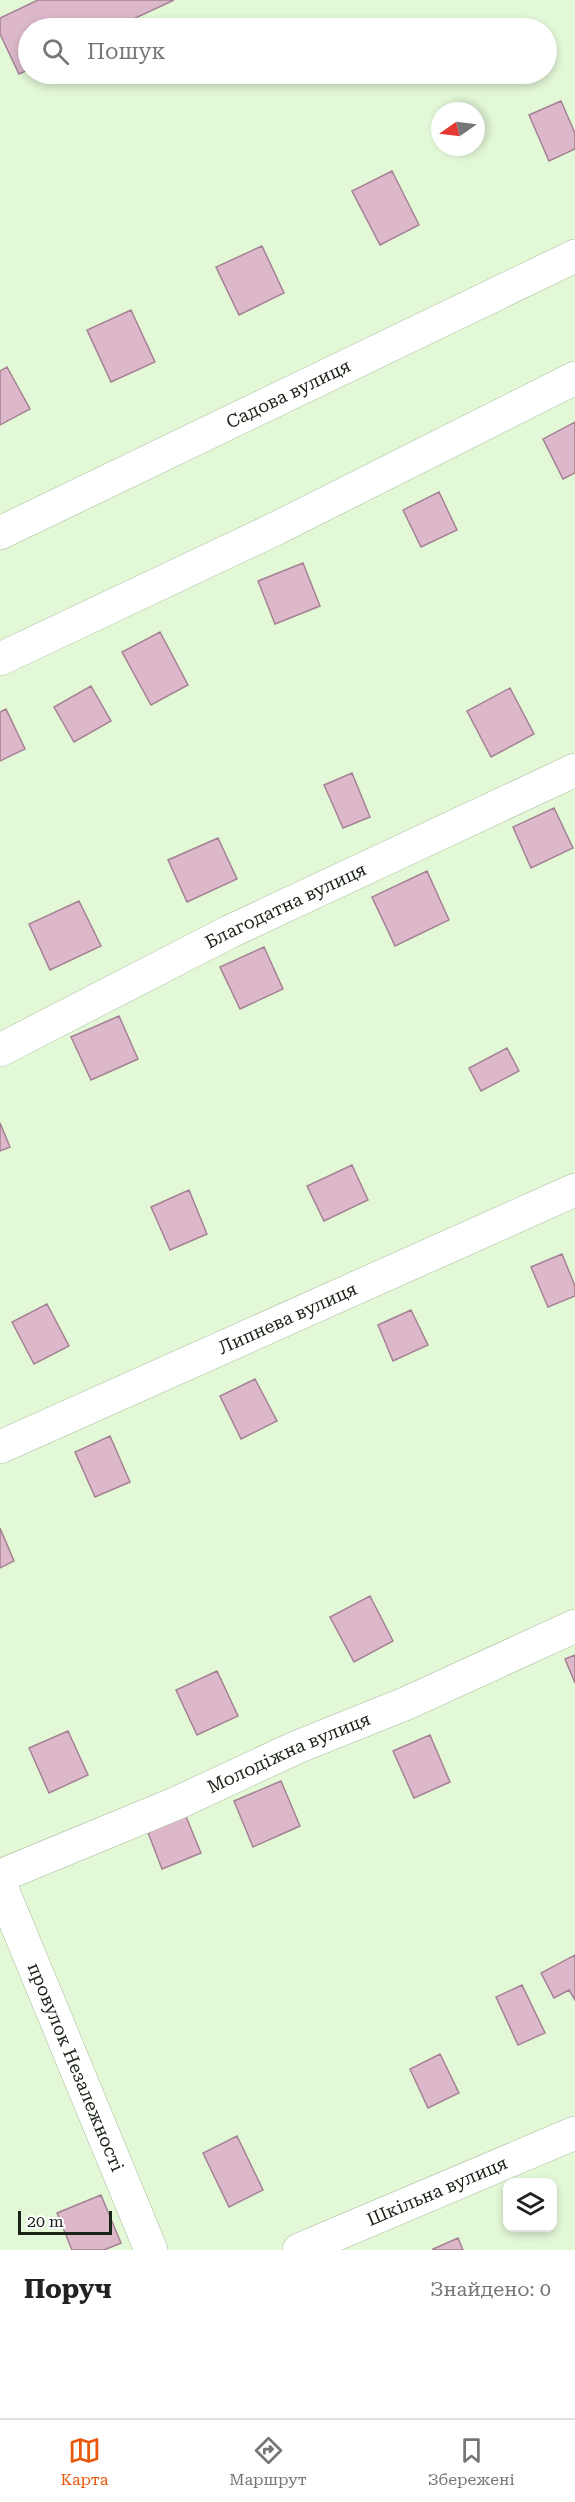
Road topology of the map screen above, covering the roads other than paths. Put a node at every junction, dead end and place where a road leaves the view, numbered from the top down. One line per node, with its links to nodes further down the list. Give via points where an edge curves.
1 (575, 256): 3 (street, Садова вулиця)
2 (575, 378): 4 (street, via 277,528)
3 (0, 533)
4 (0, 659)
5 (575, 770): 6 (street, Благодатна вулиця, via 229,932)
6 (0, 1050)
7 (575, 1190): 8 (street, Липнева вулиця)
8 (0, 1447)
9 (575, 1626): 10 (street, Молодіжна вулиця, via 177,1803)
10 (0, 1876)
11 (0, 1884): 13 (street, провулок Незалежності)
12 (575, 2133): 14 (street, Шкільна вулиця)
13 (151, 2250)
14 (299, 2250)

